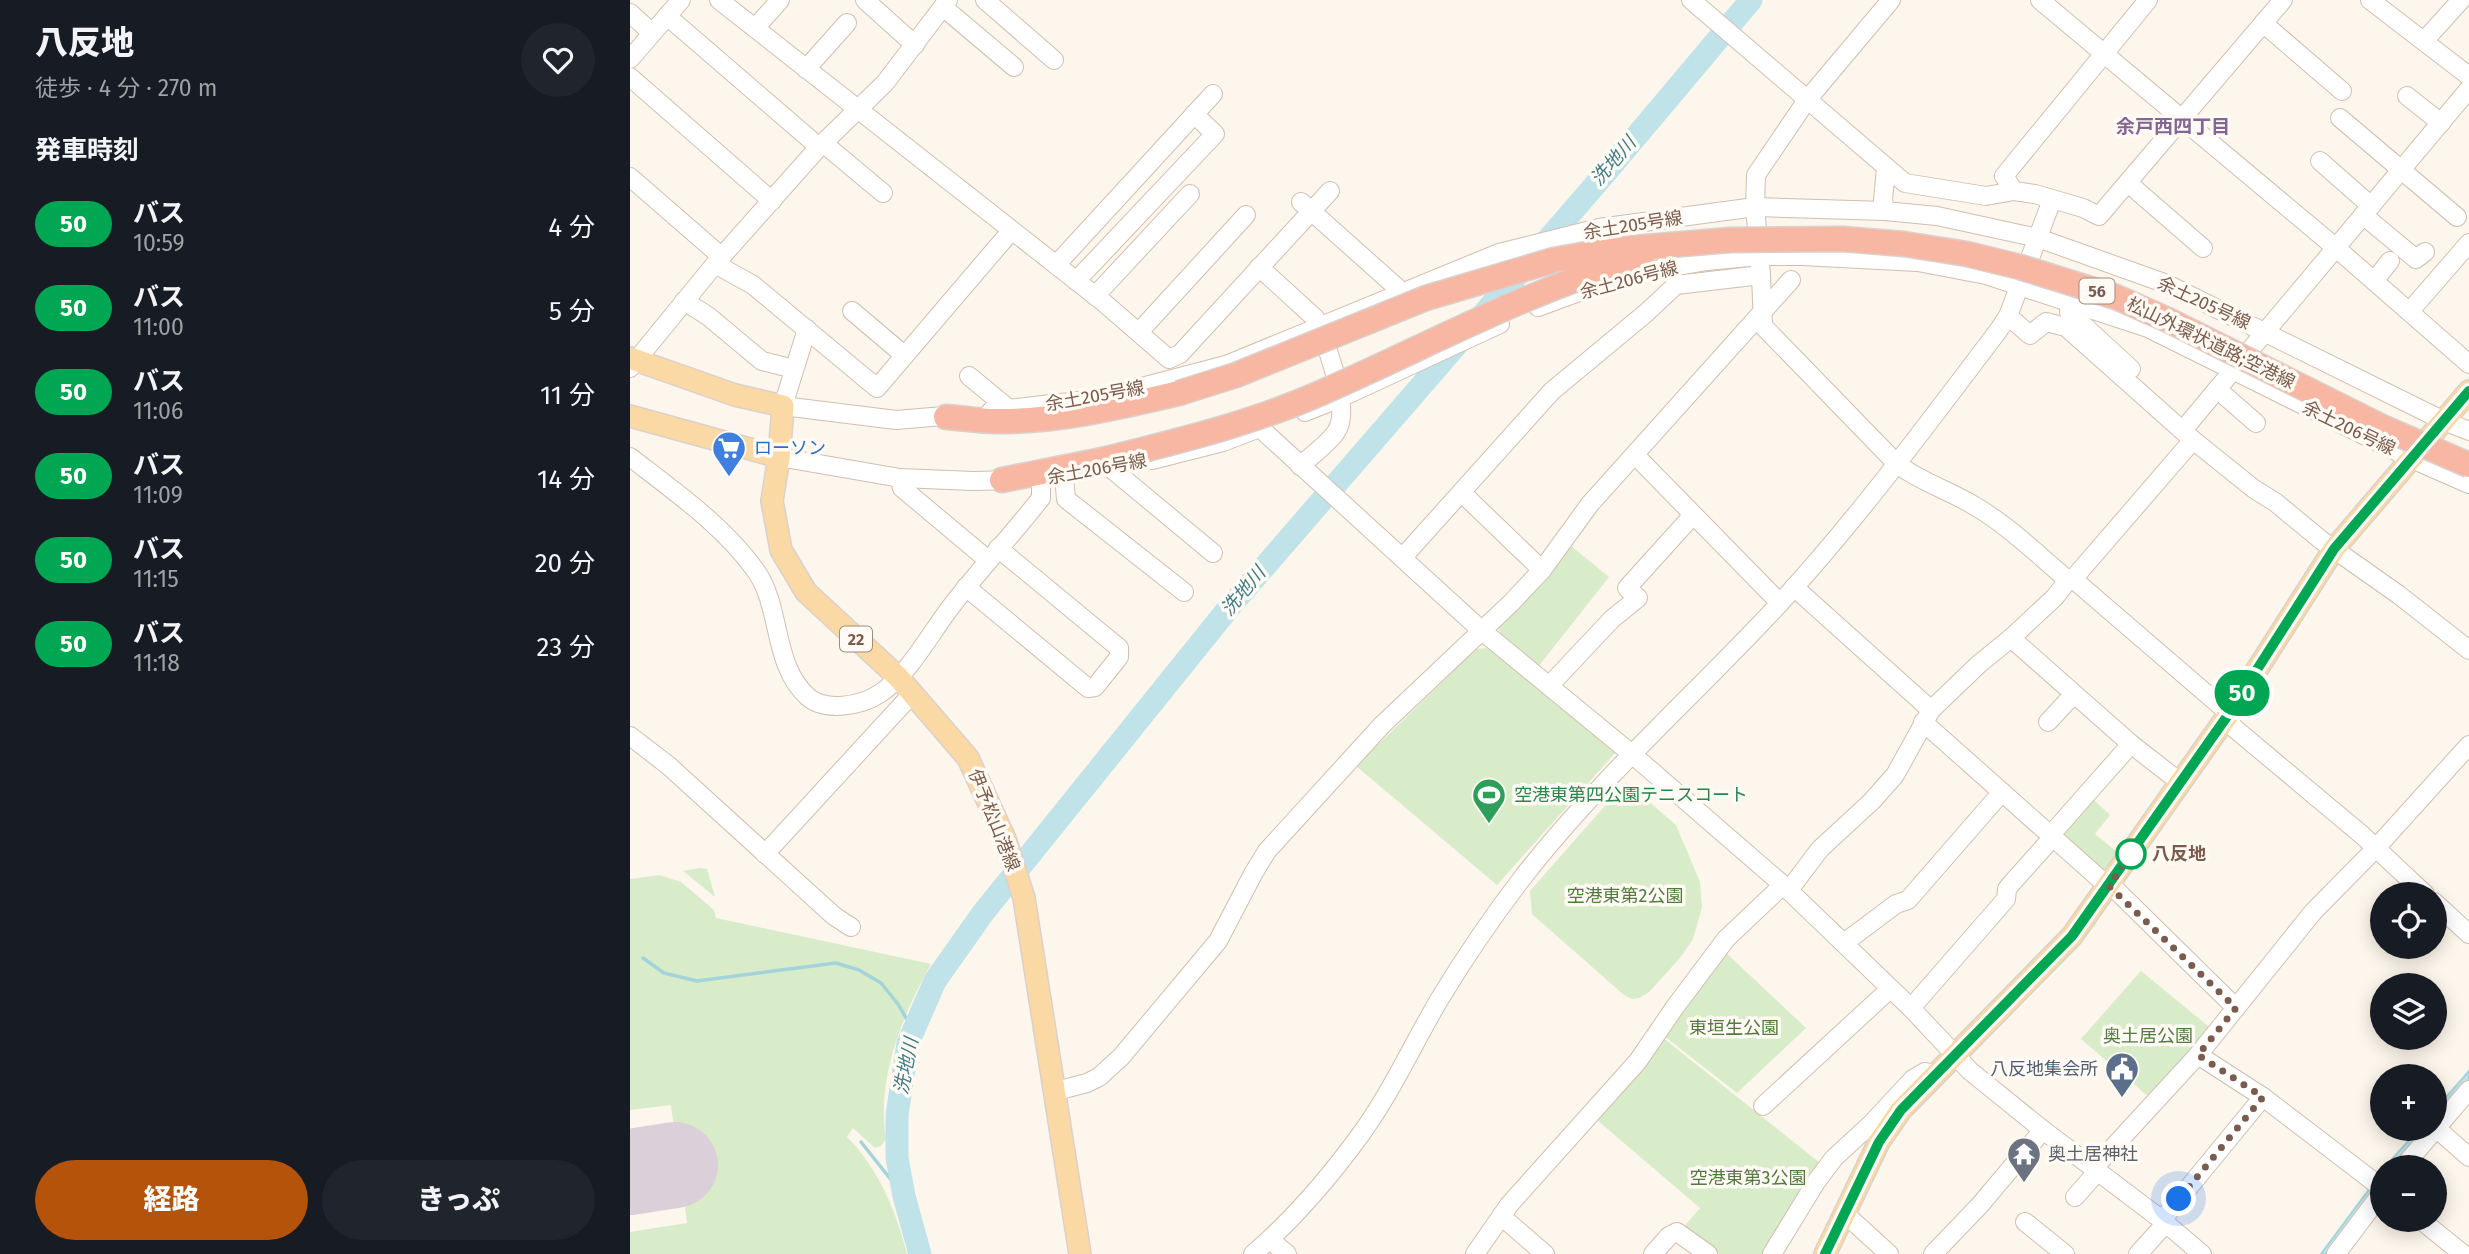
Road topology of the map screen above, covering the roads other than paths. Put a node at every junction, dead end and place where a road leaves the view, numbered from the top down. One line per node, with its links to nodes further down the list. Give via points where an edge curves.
1 (681, 0): 15 (street)
2 (780, 0): 18 (street)
3 (865, 0): 21 (street)
4 (985, 0): 24 (street)
5 (1691, 0): 33 (street)
6 (1891, 0): 33 (street)
7 (2040, 0): 22 (street)
8 (2148, 0): 22 (street)
9 (2283, 0): 17 (street)
10 (2370, 0): 20 (street)
11 (2461, 0): 20 (street)
12 (725, 2): 18 (street)
13 (941, 4): 21 (street); 25 (street)
14 (630, 13): 19 (street)
15 (667, 16): 19 (street); 39 (street)
16 (847, 23): 26 (street)
17 (2263, 23): 30 (street); 36 (street)
18 (755, 28): 26 (street)
19 (653, 33): 23 (street)
20 (2424, 41): 27 (street)
21 (915, 45): 34 (street)
22 (2103, 54): 36 (street); 46 (street, via 2004,176)
23 (630, 59)
24 (1048, 60)
25 (1014, 67)
26 (806, 69): 34 (street)
27 (2469, 76)
28 (630, 77): 50 (street)
29 (2469, 89): 37 (street)
30 (2342, 91)
31 (1213, 94): 35 (street)
32 (2407, 96): 37 (street)
33 (1807, 100): 41 (street); 52 (street, via 1756,175)
34 (857, 109): 39 (street); 57 (street)
35 (1189, 113): 68 (street, via 1089,220); 71 (street, via 1215,134)
36 (2182, 120): 44 (street); 62 (street)
37 (2441, 123): 42 (street)
38 (2345, 128): 42 (street)
39 (821, 145): 47 (street); 50 (street)
40 (2320, 161): 53 (street)
41 (1886, 168): 46 (street, via 1905,183 1986,196); 54 (street)
42 (2401, 171): 53 (street); 56 (street)
43 (630, 177): 66 (street)
44 (2128, 183): 49 (street, via 2099,216); 61 (street)
45 (1330, 191): 51 (street)
46 (2014, 191): 49 (street)
47 (883, 193)
48 (1190, 194): 75 (street)
49 (2052, 200): 58 (street)
50 (772, 201): 66 (street)
51 (1306, 206): 65 (street); 74 (street, via 1360,246)
52 (1755, 207): 54 (street, 余土205号線); 64 (street); 74 (street, 余土205号線, via 1584,231 1511,251)
53 (2367, 210): 62 (street); 63 (street, via 2416,259)
54 (1885, 211): 58 (street, 余土205号線, via 1937,216)
55 (1246, 215): 84 (street, via 1228,225 1180,277)
56 (2457, 217)
57 (1011, 230): 68 (street); 86 (street)
58 (2038, 238): 73 (street); 85 (street, 余土205号線, via 2167,284)
59 (1692, 244): 98 (highway, bridge, via 1554,260 1426,298 1236,375 1179,393 1053,418 996,421); 108 (highway, bridge, via 1609,267 1521,301 1314,396); 110 (highway, 松山外環状道路;空港線 / 56, bridge, via 1843,239 1904,244 2020,267 2116,297)
60 (2468, 246): 79 (street)
61 (2204, 247)
62 (2335, 247): 72 (street); 85 (street)
63 (2425, 251)
64 (1760, 256): 69 (street); 73 (street, 余土206号線, via 1918,262); 94 (street, 余土206号線, via 1649,271 1587,289 1504,321)
65 (1261, 257): 82 (street); 84 (street, via 1181,354 1169,359)
66 (718, 261): 76 (street); 83 (street)
67 (2390, 261): 72 (street)
68 (1056, 265): 71 (street)
69 (1761, 275): 78 (street); 117 (street, via 1676,285 1552,391)
70 (1791, 280): 78 (street)
71 (1076, 281): 75 (street)
72 (2374, 281): 79 (street)
73 (2020, 286): 81 (street); 90 (street, 余土206号線, via 2148,328)
74 (1402, 292): 82 (street, 余土205号線)
75 (1095, 296): 84 (street)
76 (684, 301): 87 (street); 89 (street, via 762,361)
77 (852, 311): 86 (street)
78 (1763, 311): 104 (street); 109 (street, via 1763,327)
79 (2410, 311): 88 (street)
80 (2069, 312): 102 (street)
81 (2008, 316): 102 (street, via 2030,335 2046,323 2066,327); 109 (street)
82 (1320, 326): 94 (street); 96 (street, 余土205号線, via 1226,365 1164,383 1096,399)
83 (807, 329): 86 (street, via 877,388); 89 (street)
84 (1139, 332)
85 (2265, 332): 90 (street); 99 (street, 余土205号線)
86 (904, 355)
87 (632, 362): 95 (main road)
88 (2469, 364)
89 (794, 369): 95 (street)
90 (2234, 369): 92 (street); 107 (street, 余土206号線)
91 (969, 376): 96 (street)
92 (2217, 389): 100 (street); 102 (street)
93 (2469, 391): 99 (main road)
94 (1340, 398): 101 (street, 余土206号線); 111 (street, via 1342,420 1336,433)
95 (783, 406): 98 (street, 余土205号線, via 896,420); 106 (main road, 伊予松山港線 / 22)
96 (1009, 409): 98 (street, 余土205号線)
97 (630, 416): 106 (main road)
98 (946, 417)
99 (2444, 421): 103 (street, 余土205号線); 107 (main road)
100 (2256, 423)
101 (1260, 428): 108 (street, 余土206号線, via 1223,442); 111 (street)
102 (2188, 431): 120 (street, via 2254,489); 124 (street)
103 (2469, 431)
104 (1635, 455): 118 (street); 123 (street, via 1590,504)
105 (630, 457): 132 (street, via 716,527 758,574 793,680 810,699 834,706 865,701)
106 (779, 457): 113 (street, 余土206号線); 132 (main road, 伊予松山港線 / 22, via 772,501 780,550 806,592)
107 (2412, 459): 116 (street, 余土206号線); 120 (main road)
108 (1110, 464): 112 (street, 余土206号線); 115 (highway); 119 (street)
109 (1897, 464): 124 (street, via 1974,505); 126 (street)
110 (2469, 465)
111 (1300, 466): 122 (street)
112 (1065, 476): 114 (street, 余土206号線); 127 (street, via 1066,499)
113 (900, 478): 115 (street, 余土206号線); 121 (street, via 902,488)
114 (1041, 479): 115 (street, 余土206号線); 121 (street, via 1041,498)
115 (1002, 480)
116 (2469, 484)
117 (1462, 493): 122 (street); 123 (street)
118 (1693, 515): 128 (street); 133 (street, via 1627,588 1638,598)
119 (1208, 545)
120 (2334, 549): 131 (street); 135 (main road)
121 (993, 554): 125 (street); 125 (street, via 1119,649 1119,657 1094,687 1088,688)
122 (1403, 557): 129 (street)
123 (1542, 570): 129 (street)
124 (2070, 580): 130 (street); 135 (street)
125 (967, 587): 132 (street)
126 (1794, 587): 128 (street); 136 (street)
127 (1184, 592)
128 (1780, 603): 141 (street)
129 (1481, 631): 133 (street); 161 (street, via 1382,725 1268,851 1218,941 1121,1057 1087,1083)
130 (2011, 638): 134 (street); 136 (street)
131 (2469, 650)
132 (906, 685): 146 (street); 161 (main road, 伊予松山港線 / 22, via 968,758 1008,849 1022,891)
133 (1549, 686): 141 (street)
134 (2074, 694): 137 (street); 139 (street)
135 (2228, 715): 142 (main road); 145 (street, via 2234,728)
136 (1927, 716): 143 (street); 149 (street, via 1895,775)
137 (2048, 722)
138 (630, 736): 146 (street)
139 (2131, 744): 142 (street); 144 (street)
140 (2469, 745): 145 (street)
141 (1633, 755): 149 (street); 179 (street, via 1576,813 1507,899 1452,980 1362,1132 1318,1190)
142 (2181, 783): 148 (main road)
143 (2002, 792): 144 (street); 153 (street, via 1908,900)
144 (2053, 837): 148 (street); 155 (street)
145 (2376, 849): 147 (street); 156 (street, via 2313,912)
146 (765, 854): 151 (street)
147 (2412, 882)
148 (2109, 886): 156 (street); 158 (main road, via 2055,954)
149 (1786, 888): 153 (street); 175 (street, via 1726,939 1638,1061)
150 (2447, 914): 152 (street)
151 (851, 927)
152 (2469, 934)
153 (1844, 943): 154 (street)
154 (1890, 989): 155 (street); 163 (street)
155 (1911, 1008): 158 (street)
156 (2236, 1008): 157 (street)
157 (2198, 1055): 162 (street); 170 (street)
158 (1953, 1056): 159 (main road); 165 (street)
159 (1934, 1074): 174 (main road, via 1879,1142); 187 (street, via 1925,1072 1913,1079 1835,1158)
160 (2469, 1090): 164 (street)
161 (1056, 1091): 180 (main road, 伊予松山港線 / 22)
162 (2263, 1097): 171 (street); 177 (street)
163 (1763, 1106)
164 (2447, 1115)
165 (2043, 1130): 170 (street); 190 (street)
166 (2447, 1138): 169 (street)
167 (2425, 1141): 168 (street)
168 (2413, 1155)
169 (2469, 1157)
170 (2095, 1170): 172 (street); 177 (street)
171 (2370, 1181)
172 (2076, 1197)
173 (2370, 1200): 194 (street)
174 (1844, 1213): 188 (main road); 189 (street)
175 (1501, 1216): 183 (street); 184 (street)
176 (2025, 1222): 191 (street)
177 (2164, 1222): 192 (street); 193 (street)
178 (2436, 1232): 195 (street)
179 (1270, 1240): 181 (street); 182 (street)
180 (1080, 1254)
181 (1253, 1254)
182 (1287, 1254)
183 (1475, 1254)
184 (1545, 1254)
185 (1653, 1254): 186 (street, via 1677,1232)
186 (1707, 1254)
187 (1772, 1254)
188 (1825, 1254)
189 (1889, 1254)
190 (1933, 1254)
191 (2065, 1254)
192 (2138, 1254)
193 (2202, 1254)
194 (2336, 1254)
195 (2463, 1254)

